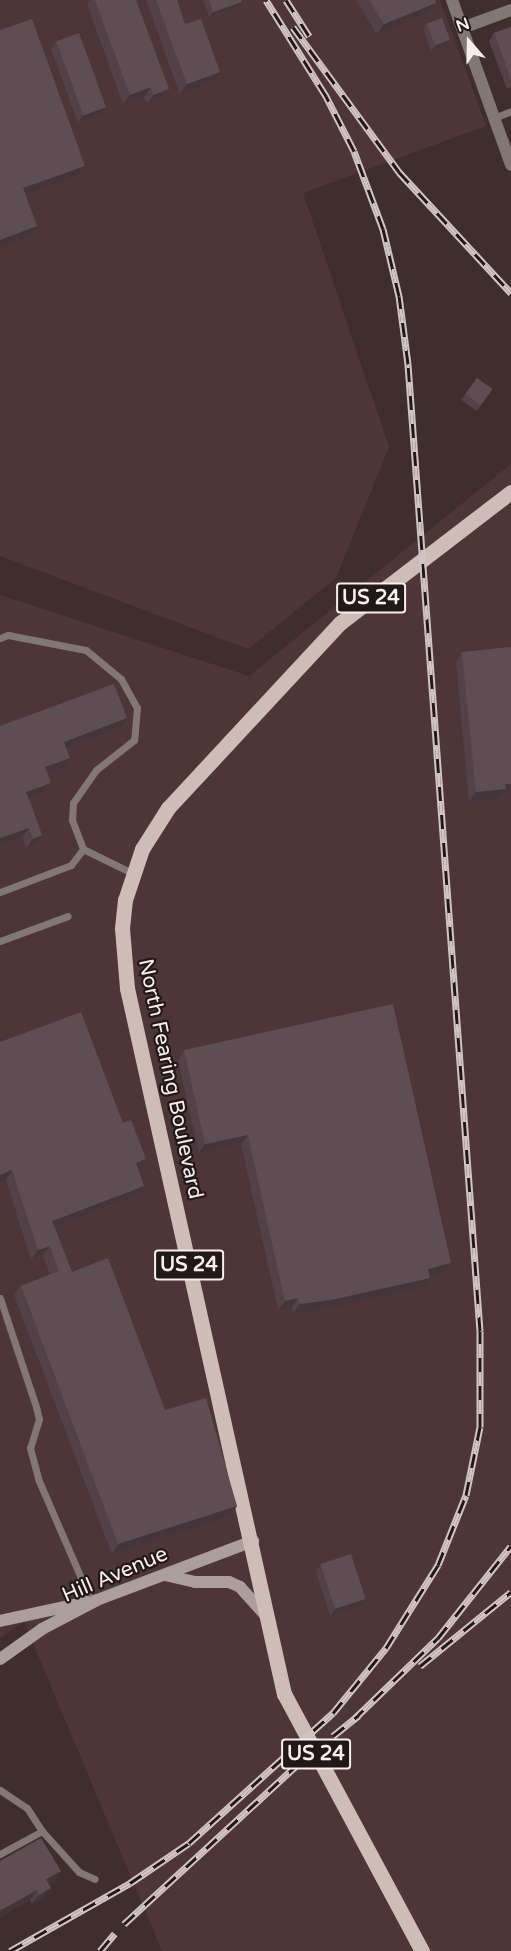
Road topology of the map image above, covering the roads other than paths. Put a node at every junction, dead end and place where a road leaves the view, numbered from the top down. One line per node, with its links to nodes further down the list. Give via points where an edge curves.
1 (452, 0): 3 (street)
2 (511, 10): 3 (street)
3 (462, 28): 5 (street)
4 (511, 111): 5 (lane)
5 (494, 118): 6 (street)
6 (511, 165)
7 (511, 492): 10 (main road, North Fearing Boulevard / US 24, via 340,622 168,808 141,849)
8 (0, 638): 9 (lane, via 8,635 86,650 120,679 137,708 134,740 96,770 73,803 72,820)
9 (82, 849): 10 (lane); 11 (lane, via 71,865)
10 (132, 873): 15 (main road, North Fearing Boulevard / US 24, via 122,928 127,988)
11 (0, 892)
12 (68, 916): 13 (lane)
13 (0, 941)
14 (0, 1298): 17 (lane, via 39,1419 30,1448 39,1481)
15 (253, 1541): 16 (main road, Hill Avenue); 18 (main road, US 24)
16 (164, 1575): 17 (main road, Hill Avenue); 18 (main road, via 195,1582 229,1582 240,1587)
17 (94, 1601): 19 (main road); 20 (main road, Hill Avenue, via 42,1629)
18 (267, 1618): 25 (main road, US 24, via 284,1694)
19 (0, 1621)
20 (0, 1659)
21 (0, 1790): 22 (lane, via 27,1808)
22 (42, 1831): 23 (lane); 24 (lane, via 79,1872)
23 (0, 1854)
24 (95, 1879)
25 (422, 1951)

